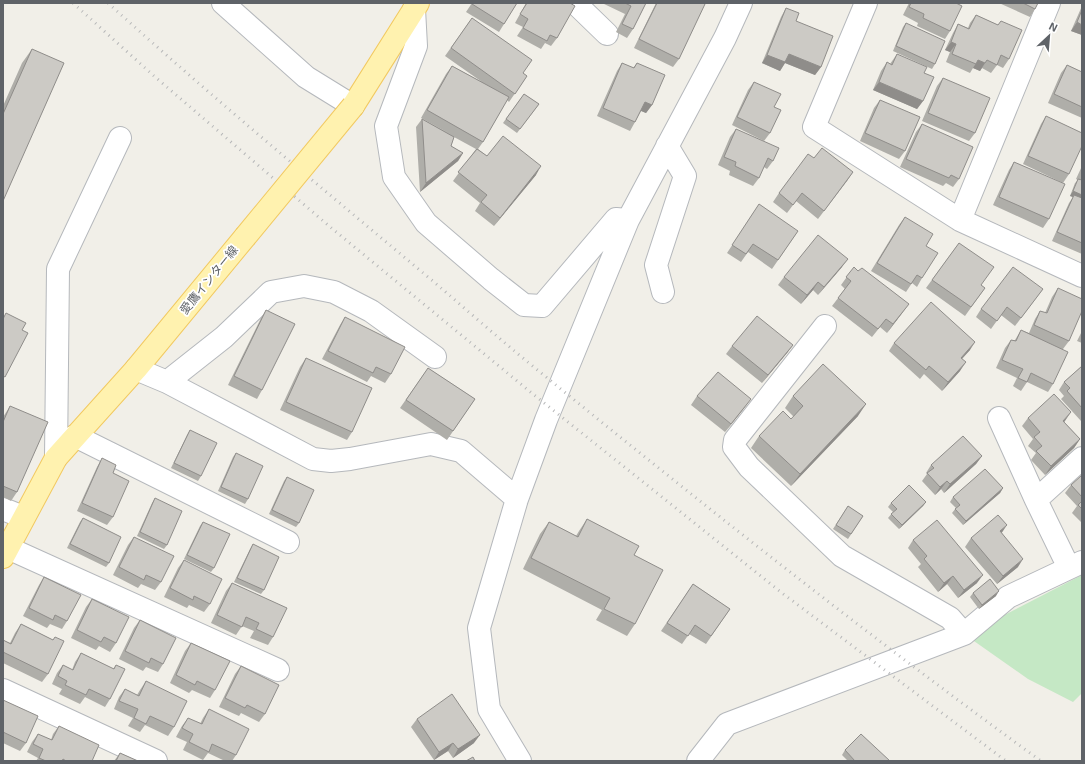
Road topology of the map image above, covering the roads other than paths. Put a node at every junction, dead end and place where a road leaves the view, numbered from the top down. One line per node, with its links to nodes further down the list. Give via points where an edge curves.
1 (223, 3): 8 (street, via 306,76)
2 (575, 3): 7 (street)
3 (866, 3): 12 (street, via 814,127)
4 (1049, 3): 12 (street)
5 (416, 6): 8 (main road, 愛鷹インター線); 11 (street, via 416,46 386,126 394,177 426,223 524,305 542,306 616,219)
6 (733, 7): 10 (street, via 725,38)
7 (607, 34)
8 (353, 106): 17 (main road, 愛鷹インター線, bridge)
9 (120, 138): 21 (street, via 58,269)
10 (667, 146): 11 (street); 14 (street, via 685,176 656,265)
11 (628, 220): 23 (street, via 546,420)
12 (960, 220): 13 (street)
13 (1082, 276)
14 (663, 292)
15 (825, 326): 30 (street, via 735,440 734,447 749,467 842,556 950,618)
16 (435, 357): 18 (street, via 371,311 334,292 304,286 271,292 224,337)
17 (136, 368): 18 (street); 20 (main road, 愛鷹インター線)
18 (167, 382): 23 (street, via 313,459 350,459 431,444 461,451)
19 (999, 418): 24 (street)
20 (75, 436): 21 (main road, 愛鷹インター線); 27 (street)
21 (56, 458): 26 (main road, 愛鷹インター線)
22 (1082, 458): 24 (street)
23 (517, 499): 34 (street, via 479,628 489,709)
24 (1036, 500): 29 (street)
25 (3, 509): 26 (street)
26 (23, 517): 28 (main road, 愛鷹インター線)
27 (288, 542)
28 (5, 553): 31 (street)
29 (1076, 565): 30 (street, via 1008,597)
30 (964, 634): 35 (street, via 727,724)
31 (278, 670)
32 (3, 690): 33 (street)
33 (156, 761)
34 (520, 761)
35 (698, 761)

